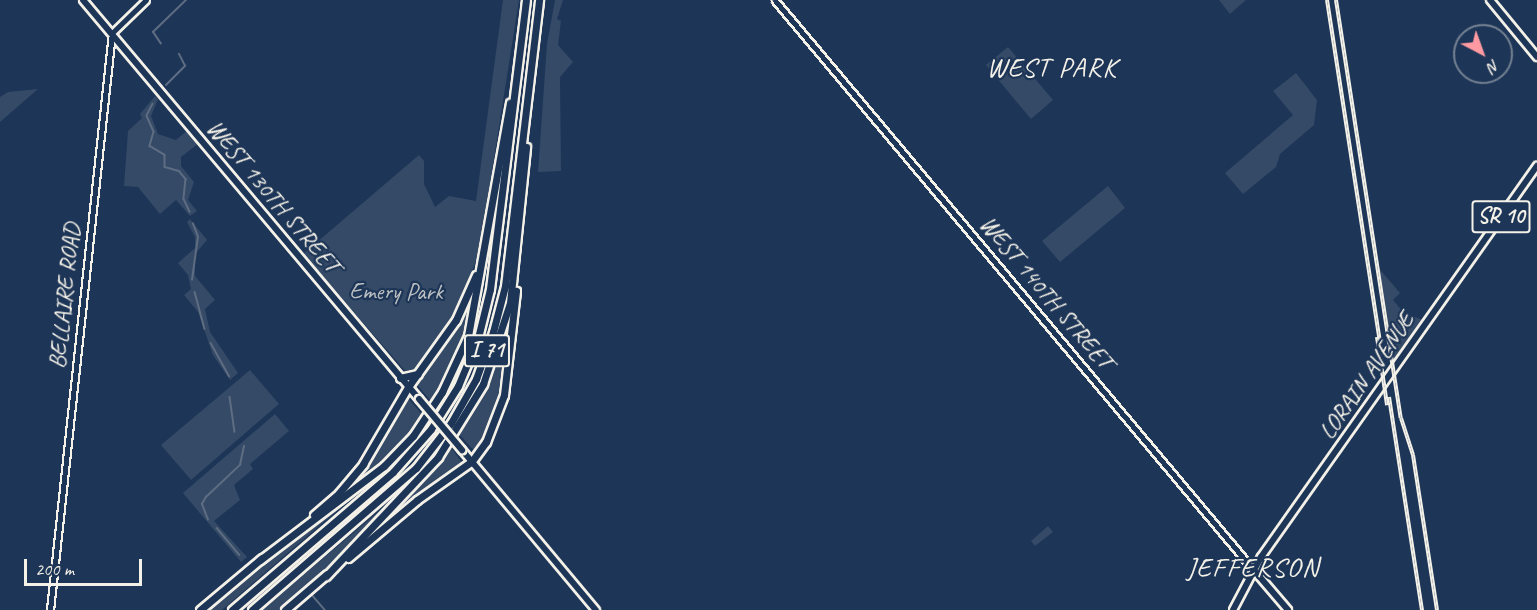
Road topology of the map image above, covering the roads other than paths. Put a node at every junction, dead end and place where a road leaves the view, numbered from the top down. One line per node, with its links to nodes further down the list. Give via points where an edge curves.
1 (83, 0): 7 (main road, WEST 130TH STREET)
2 (146, 0): 7 (street)
3 (526, 0): 8 (highway, I 71)
4 (539, 0): 10 (highway, I 71)
5 (775, 0): 19 (street, WEST 140TH STREET)
6 (1490, 0): 9 (main road)
7 (112, 33): 15 (main road, WEST 130TH STREET); 22 (street, BELLAIRE ROAD)
8 (520, 53): 12 (highway); 25 (highway, I 71, via 490,289 478,338 458,386 431,429 393,472)
9 (1537, 57)
10 (531, 74): 13 (highway); 26 (highway, I 71, via 504,286 487,352 468,394 440,438 400,483)
11 (1537, 166): 19 (main road, LORAIN AVENUE / SR 10)
12 (482, 258): 14 (highway, via 456,320); 18 (highway, via 462,351 419,428 375,475)
13 (517, 264): 17 (highway, via 504,395 491,432); 20 (highway, via 499,345 464,421 420,478)
14 (418, 374): 15 (highway); 16 (highway)
15 (400, 378): 16 (main road, WEST 130TH STREET)
16 (408, 387): 17 (main road, WEST 130TH STREET, bridge); 18 (highway, via 348,484)
17 (472, 461): 20 (highway, via 417,500); 28 (main road, WEST 130TH STREET)
18 (260, 560): 21 (highway)
19 (1253, 569): 29 (main road, LORAIN AVENUE / SR 10); 30 (main road, WEST 140TH STREET)
20 (326, 576): 27 (highway)
21 (225, 590): 23 (highway); 24 (highway)
22 (50, 610)
23 (200, 610)
24 (204, 610)
25 (232, 610)
26 (252, 610)
27 (285, 610)
28 (596, 610)
29 (1233, 610)
30 (1288, 610)

